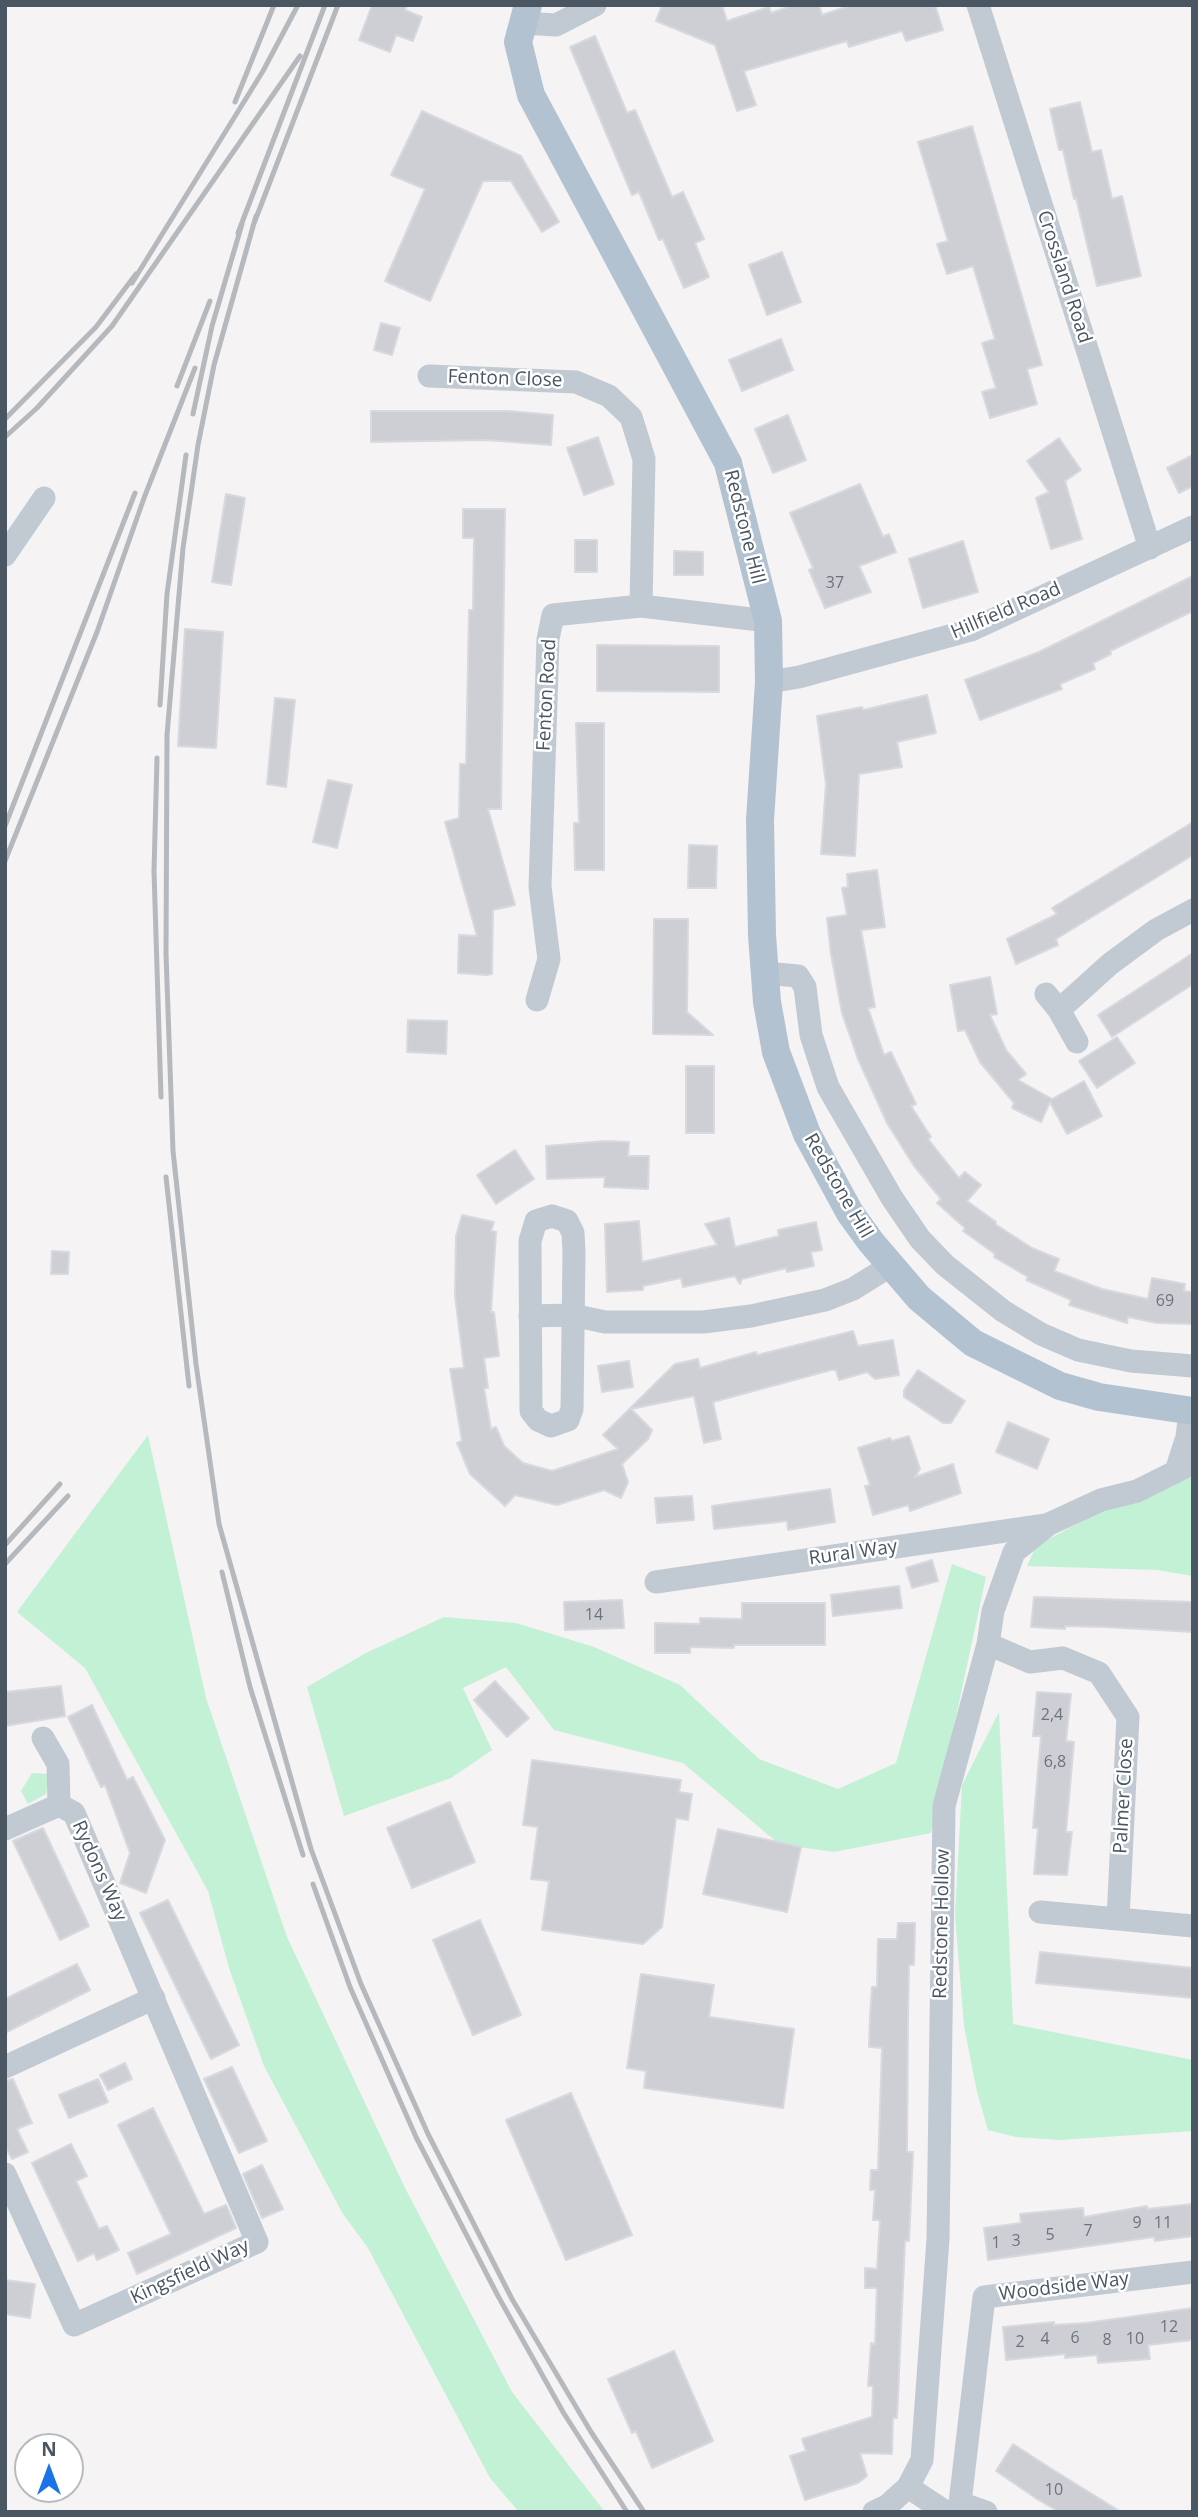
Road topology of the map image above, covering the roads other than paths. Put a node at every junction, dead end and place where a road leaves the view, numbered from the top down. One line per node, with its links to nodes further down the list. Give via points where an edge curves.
1 (595, 5): 3 (street, via 556,25)
2 (978, 5): 7 (street, Crossland Road)
3 (526, 14): 10 (main road, Redstone Hill, via 518,42 531,95 728,463)
4 (429, 376): 9 (street, Fenton Close, via 576,382 609,396 631,417 644,459)
5 (44, 498): 8 (street)
6 (1193, 527): 7 (street, Hillfield Road)
7 (1150, 548): 11 (street, Hillfield Road, via 971,630)
8 (5, 555)
9 (641, 606): 10 (street, Fenton Road); 14 (street, Fenton Road, via 553,614 548,639 540,887 549,959)
10 (768, 621): 11 (main road, Redstone Hill)
11 (769, 682): 13 (main road, Redstone Hill, via 760,866)
12 (1193, 909): 15 (street, via 1052,1002)
13 (765, 973): 16 (main road, Redstone Hill, via 776,1052 803,1124 850,1213); 19 (street, Redstone Hill, via 798,976 805,987 811,1035 828,1087 892,1198 945,1265 1003,1311 1078,1350 1131,1361)
14 (537, 1000)
15 (1077, 1042)
16 (890, 1266): 17 (street, via 825,1300 751,1316 703,1322 605,1322); 20 (main road, Redstone Hill, via 945,1322 1017,1367 1099,1397)
17 (572, 1315): 18 (street); 18 (street, via 573,1233 567,1221 552,1216 536,1221 532,1229); 18 (street, via 572,1409 568,1420 551,1426 531,1411)
18 (530, 1316)
19 (1193, 1366)
20 (1191, 1411): 21 (street, Redstone Hollow)
21 (1185, 1466): 22 (street, Redstone Hollow, via 1137,1491 1101,1500)
22 (1049, 1524): 23 (street, Rural Way); 24 (street, Redstone Hollow, via 1014,1552 993,1611)
23 (656, 1582)
24 (988, 1644): 29 (street, Palmer Close, via 1030,1662 1063,1658 1099,1673 1128,1717); 35 (street, Redstone Hollow, via 944,1807 938,2239 922,2460)
25 (43, 1738): 26 (street, via 58,1764)
26 (59, 1805): 27 (street, Rydons Way); 31 (street, Rydons Way, via 74,1813)
27 (5, 1829)
28 (1040, 1912): 29 (street)
29 (1118, 1919): 30 (street)
30 (1193, 1926)
31 (154, 1998): 32 (street); 33 (street, Kingsfield Way, via 257,2242 74,2325)
32 (5, 2067)
33 (5, 2174)
34 (1193, 2273): 36 (street, Woodside Way, via 984,2297)
35 (908, 2487): 36 (street); 37 (street)
36 (954, 2509): 38 (street)
37 (874, 2512)
38 (986, 2512)

